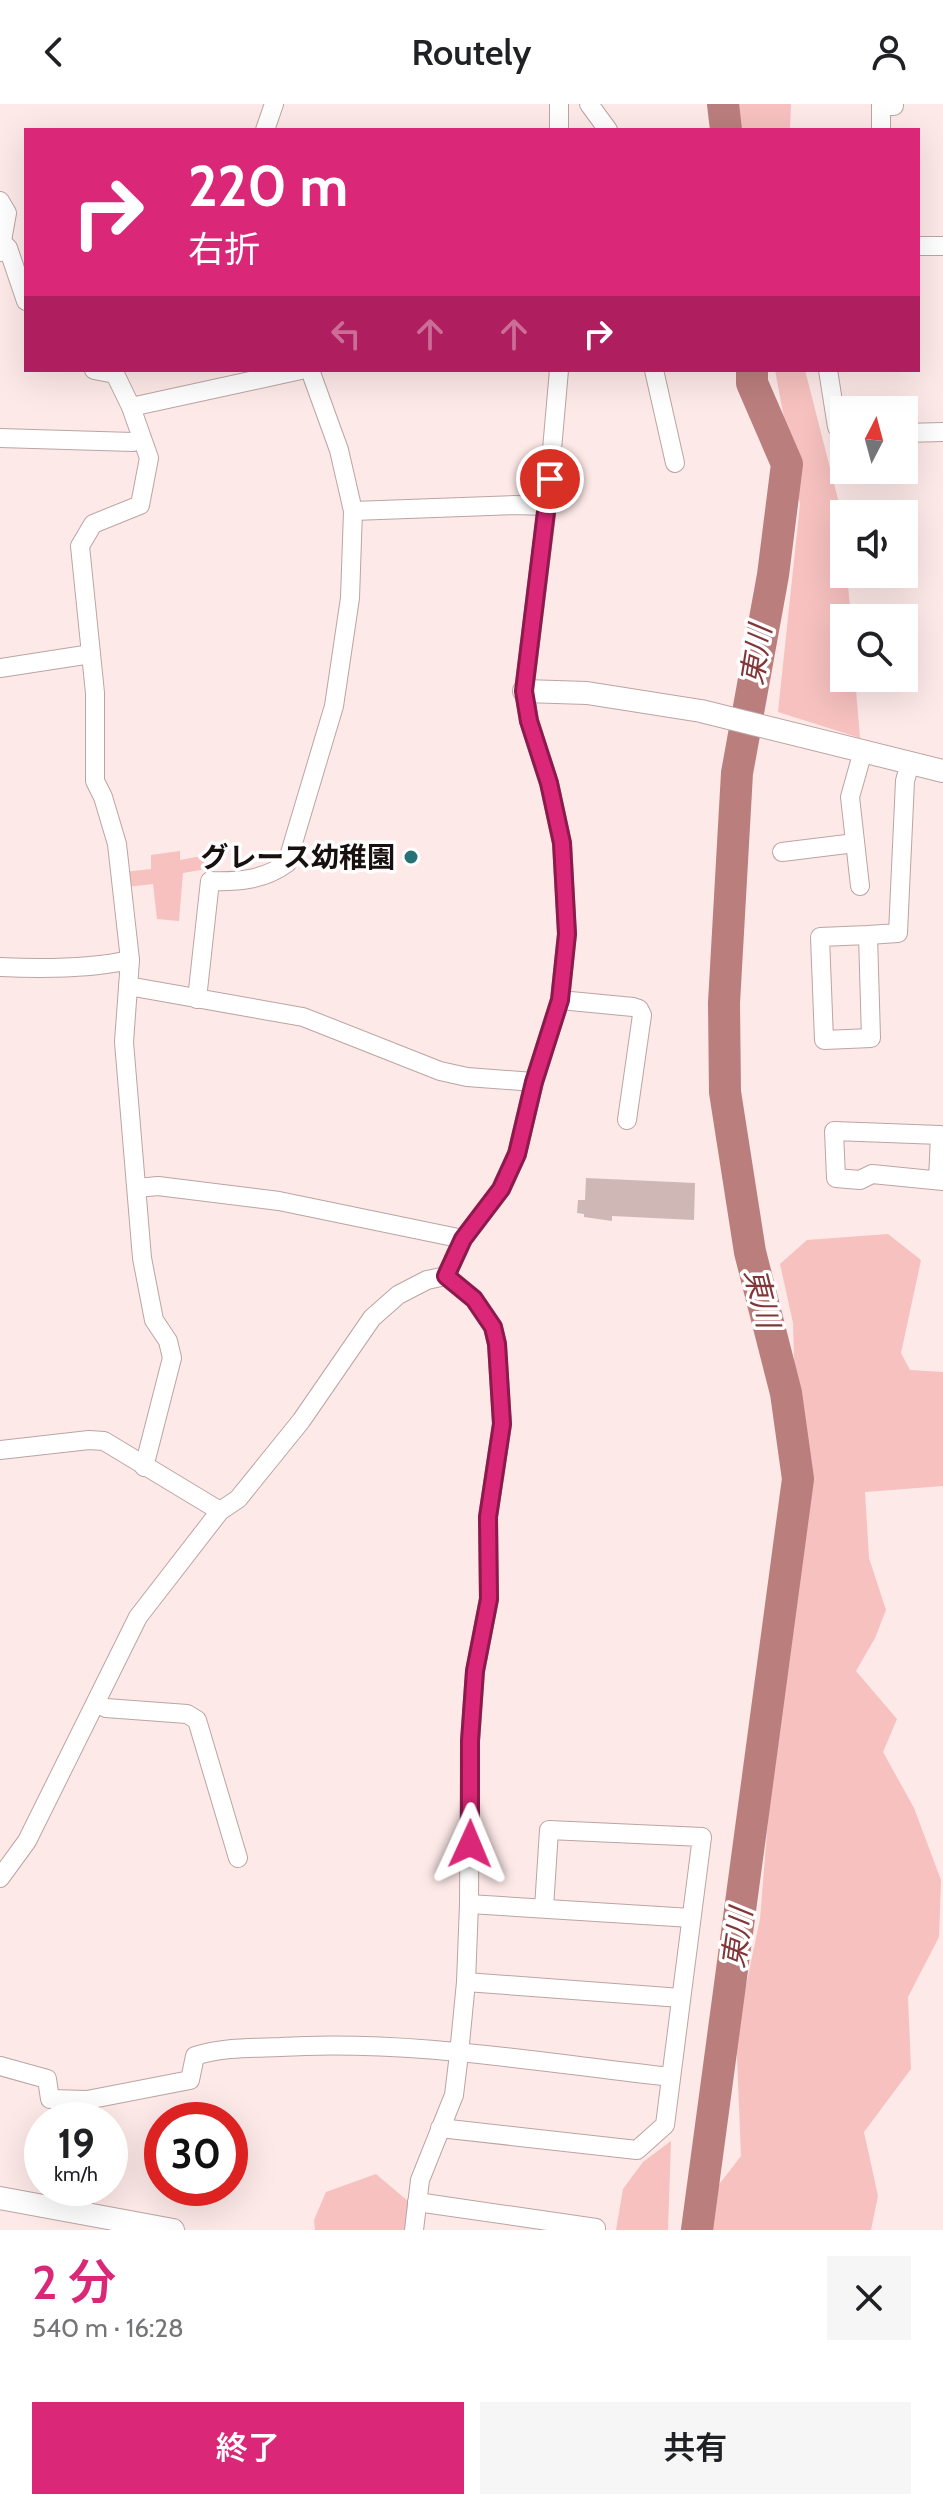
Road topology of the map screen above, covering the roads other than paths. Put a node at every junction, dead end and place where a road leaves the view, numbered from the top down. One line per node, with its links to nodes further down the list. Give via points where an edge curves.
1 (274, 104): 5 (street)
2 (559, 104): 6 (street)
3 (589, 104): 7 (street)
4 (894, 104): 8 (street, via 881,106)
5 (266, 128)
6 (559, 128)
7 (607, 128)
8 (881, 128)
9 (4, 207): 10 (street); 13 (street)
10 (24, 208)
11 (920, 246): 12 (street)
12 (943, 246)
13 (1, 248): 14 (street, via 8,248)
14 (24, 295)
15 (104, 372): 22 (street, via 115,374)
16 (292, 372): 22 (street)
17 (311, 372): 29 (street, via 339,450)
18 (559, 372): 28 (street)
19 (654, 372): 27 (street)
20 (828, 372): 21 (street)
21 (832, 396)
22 (131, 407): 26 (street)
23 (943, 432): 24 (street)
24 (918, 433)
25 (0, 438): 26 (street)
26 (142, 439): 30 (street, via 149,458 140,505 93,524 80,546)
27 (675, 463)
28 (547, 506): 29 (street); 32 (street)
29 (353, 511): 43 (street, via 350,598 337,691 309,796 287,863 238,882 210,881)
30 (91, 654): 31 (street); 40 (street, via 95,781 117,844)
31 (0, 668)
32 (524, 691): 33 (street, via 587,693 701,711); 44 (street, via 562,843 567,934)
33 (863, 751): 34 (street); 36 (street, via 850,797)
34 (910, 763): 35 (street); 39 (street, via 898,933)
35 (943, 771)
36 (855, 843): 37 (street); 38 (street)
37 (782, 852)
38 (860, 886)
39 (868, 935): 39 (street, via 820,937 824,1040 871,1038)
40 (130, 960): 41 (street); 42 (street)
41 (0, 967)
42 (128, 986): 43 (street); 48 (street, via 124,1042)
43 (197, 999): 45 (street, via 303,1017 440,1071)
44 (560, 1000): 45 (street); 46 (street, via 639,1009)
45 (534, 1082): 49 (street, via 501,1189)
46 (627, 1120)
47 (940, 1181): 47 (street, via 940,1135 834,1131 836,1178 860,1180 872,1174)
48 (137, 1188): 49 (street, via 279,1201); 52 (street, via 154,1320 172,1358)
49 (463, 1239): 50 (street)
50 (446, 1276): 53 (street, via 398,1295 372,1318 301,1421 238,1499); 57 (street, via 474,1299 493,1327 502,1424 488,1517 489,1599 475,1671 470,1741)
51 (0, 1450): 52 (street, via 104,1441)
52 (144, 1467): 53 (street)
53 (220, 1511): 54 (street, via 138,1617)
54 (96, 1703): 55 (street, via 187,1714 197,1720); 56 (street, via 27,1841)
55 (238, 1858)
56 (0, 1878)
57 (469, 1904): 58 (street); 60 (street)
58 (544, 1908): 59 (street); 59 (street, via 549,1830 702,1837)
59 (691, 1918): 61 (street)
60 (466, 1982): 61 (street); 62 (street)
61 (681, 1998): 64 (street)
62 (459, 2054): 63 (street, via 347,2044 213,2050 195,2056 190,2080 87,2100 50,2099 47,2079); 64 (street); 65 (street, via 454,2095)
63 (0, 2066)
64 (671, 2077): 65 (street, via 665,2125 637,2150)
65 (440, 2128): 67 (street)
66 (0, 2198): 69 (street)
67 (417, 2202): 68 (street); 70 (street)
68 (596, 2228)
69 (173, 2230)
70 (414, 2230)

